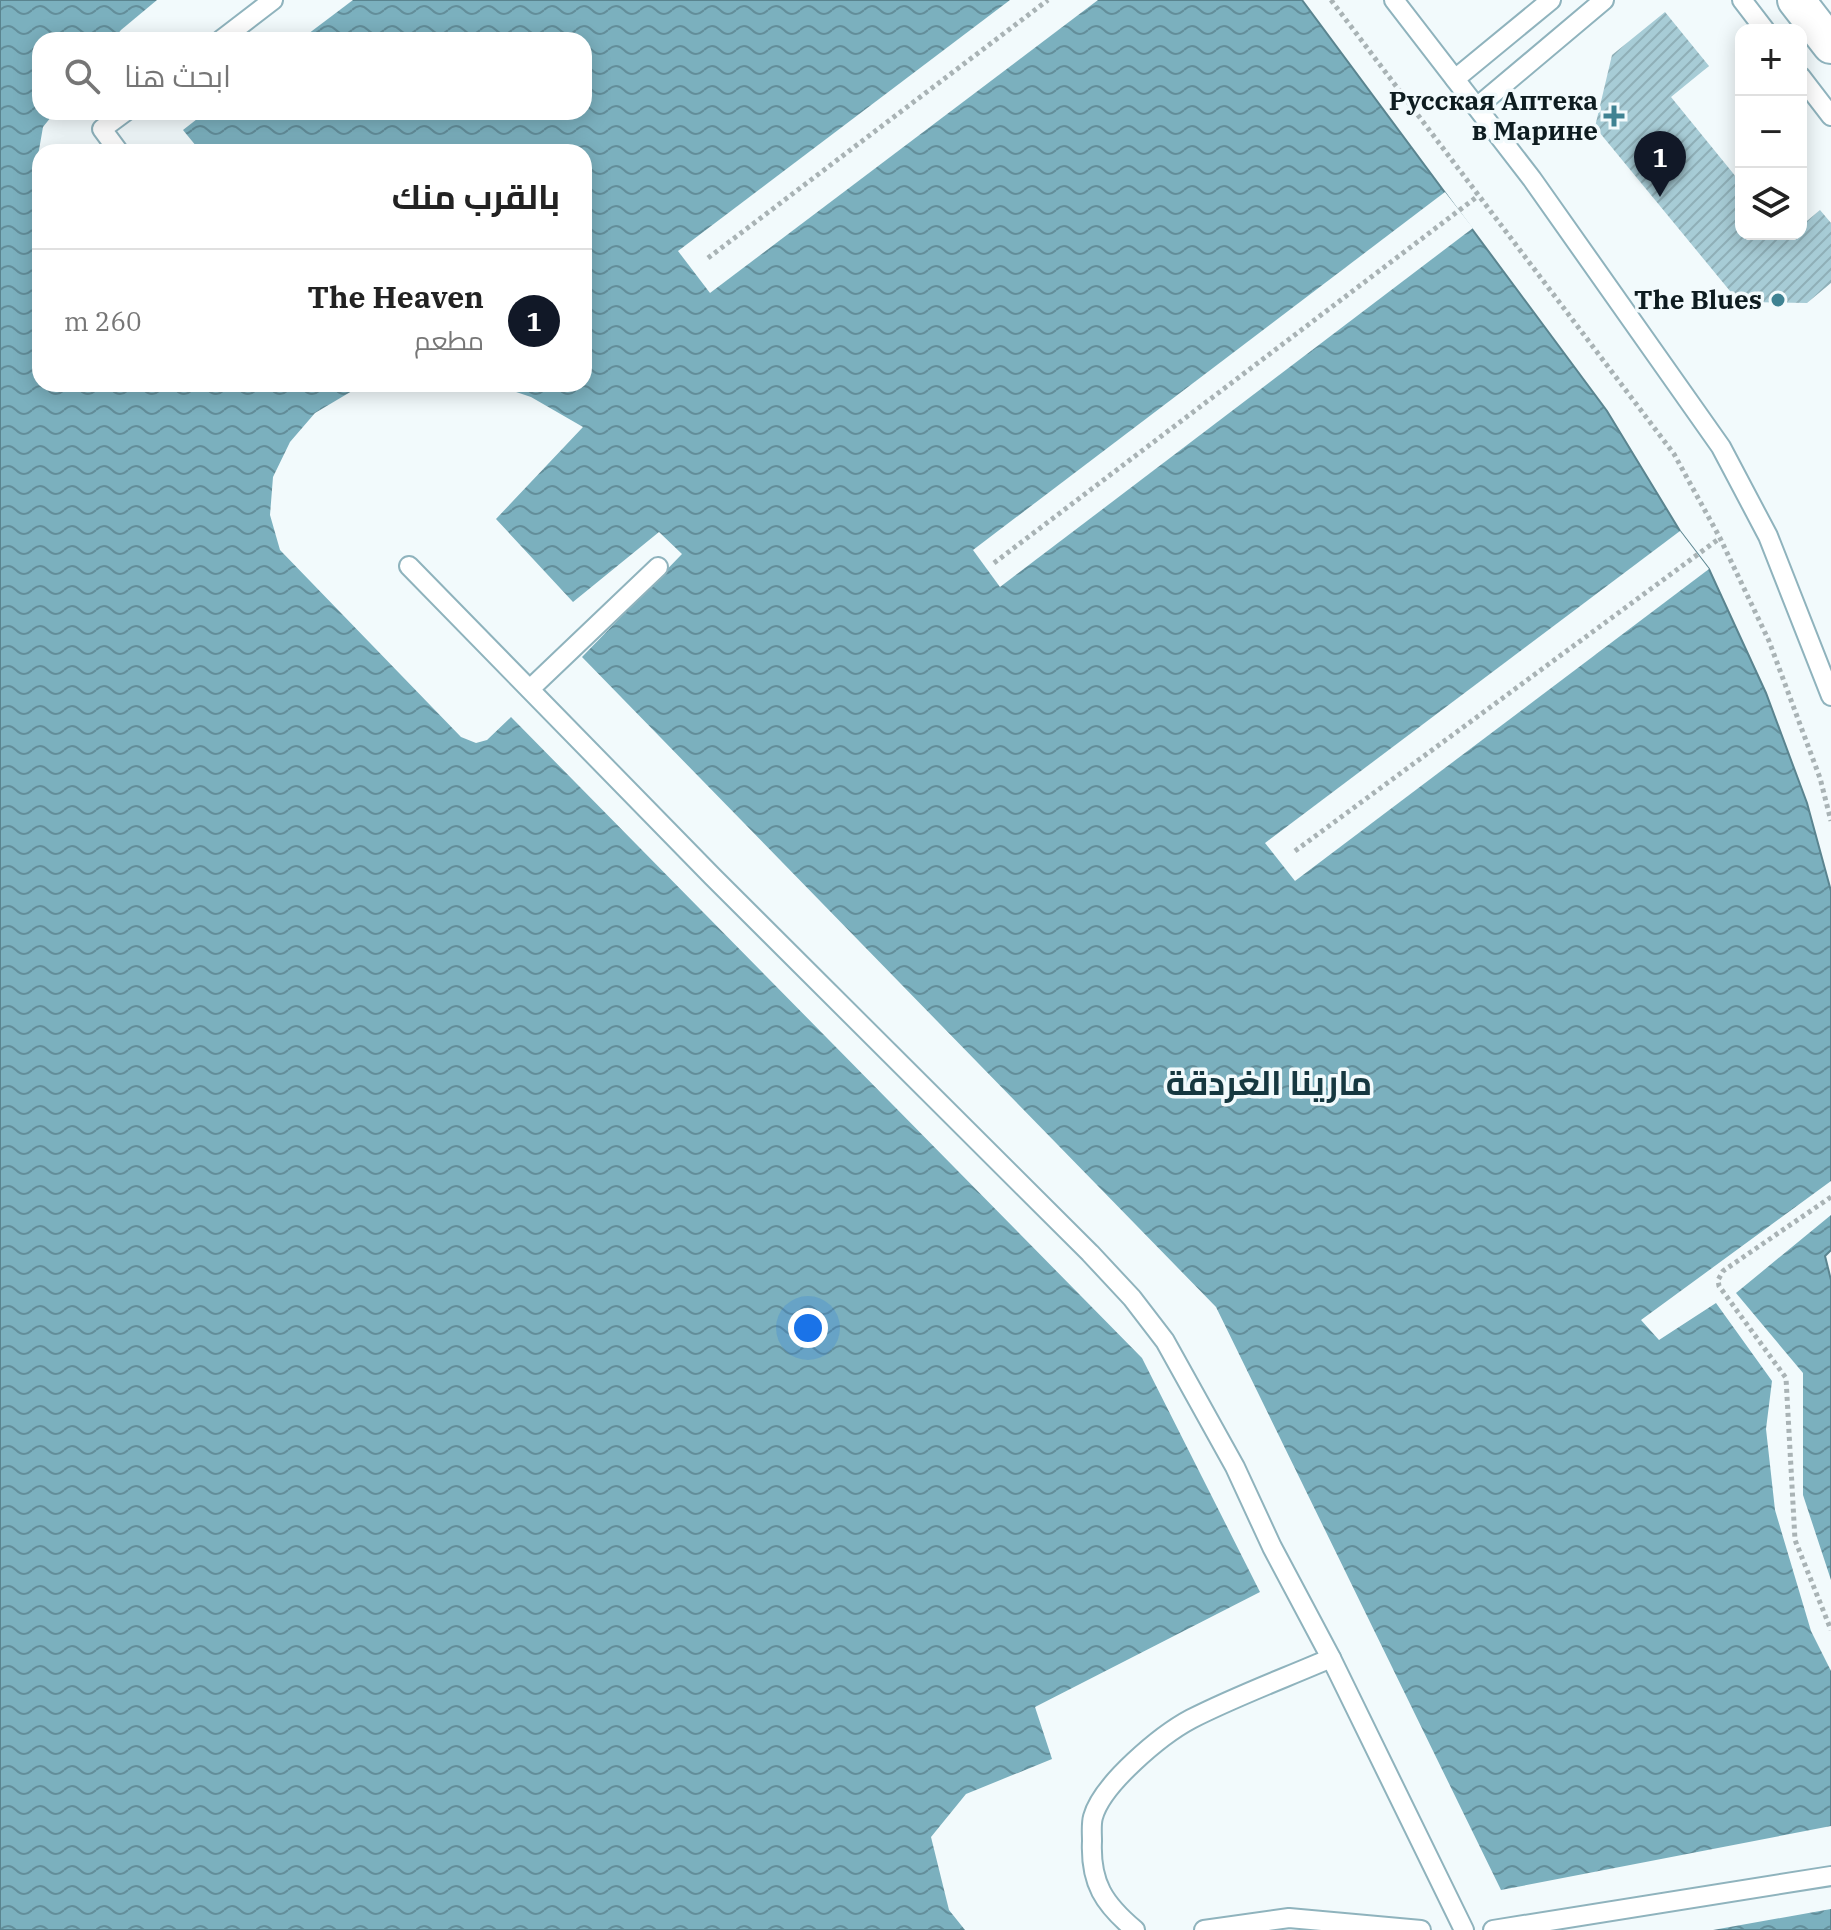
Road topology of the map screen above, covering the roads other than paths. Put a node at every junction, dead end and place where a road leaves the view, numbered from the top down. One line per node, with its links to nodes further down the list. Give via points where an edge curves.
1 (273, 0): 8 (lane)
2 (1394, 0): 10 (lane)
3 (1551, 0): 10 (lane)
4 (1604, 0): 12 (lane)
5 (1742, 0): 7 (lane)
6 (1796, 0): 9 (street)
7 (1760, 24)
8 (231, 32)
9 (1831, 45)
10 (1455, 79): 12 (lane)
11 (1807, 85): 13 (lane)
12 (1477, 107): 19 (lane, via 1721,447 1768,536)
13 (1831, 116)
14 (114, 120): 15 (lane, via 102,129)
15 (113, 144)
16 (409, 566): 18 (lane)
17 (658, 567): 18 (lane)
18 (530, 689): 20 (lane, via 1132,1298 1165,1341 1235,1467)
19 (1831, 696)
20 (1331, 1658): 22 (lane, via 1188,1720 1120,1773 1093,1817 1091,1860 1109,1908); 25 (lane)
21 (1831, 1876): 26 (lane)
22 (1135, 1930)
23 (1204, 1930): 24 (lane, via 1289,1918)
24 (1421, 1930)
25 (1464, 1930)
26 (1493, 1930)

